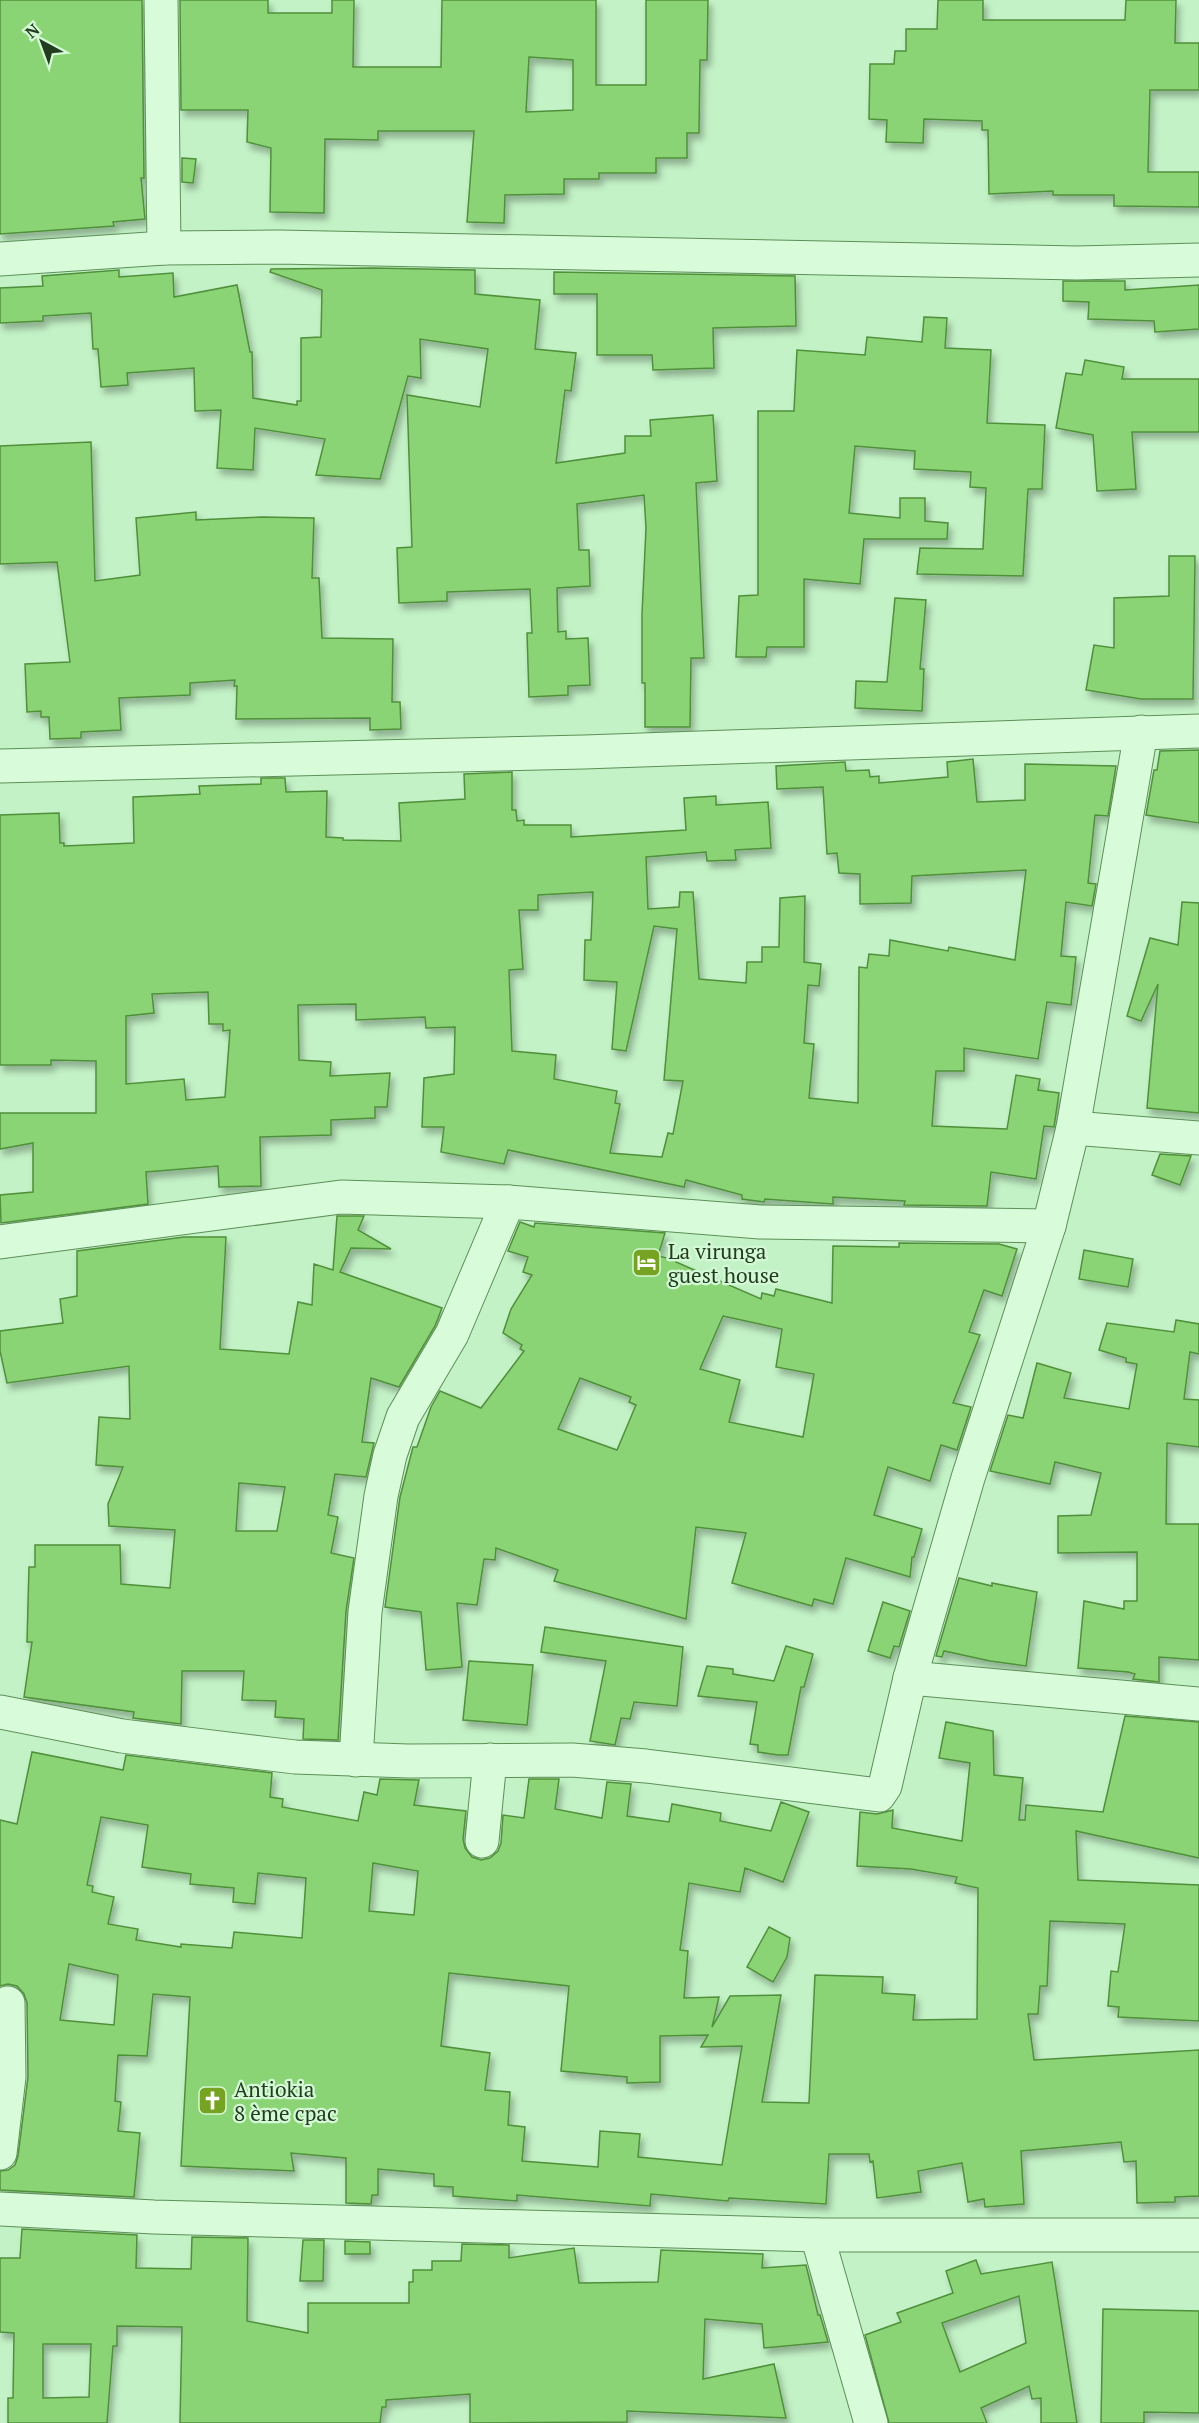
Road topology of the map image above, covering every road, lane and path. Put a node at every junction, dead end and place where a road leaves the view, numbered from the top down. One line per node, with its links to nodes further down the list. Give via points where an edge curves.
1 (161, 0): 2 (street)
2 (164, 248): 3 (street); 4 (street, via 506,250 1077,263)
3 (0, 259)
4 (1199, 260)
5 (1199, 731): 6 (street)
6 (1141, 732): 7 (street, via 584,753); 8 (street)
7 (0, 766)
8 (1073, 1128): 9 (street); 11 (street)
9 (1199, 1138)
10 (508, 1202): 11 (street, via 760,1222); 12 (street, via 341,1197); 16 (street, via 452,1334 404,1417 390,1455 365,1612)
11 (1049, 1227): 13 (street, via 968,1478)
12 (0, 1242)
13 (910, 1677): 14 (street); 17 (street, via 885,1786 879,1795 646,1766 572,1760)
14 (1199, 1704)
15 (0, 1712): 16 (street, via 133,1737 295,1757)
16 (356, 1760): 17 (street)
17 (490, 1760): 18 (street)
18 (482, 1841)
19 (8, 2003): 20 (street, via 9,2077)
20 (0, 2153)
21 (0, 2209): 22 (street, via 154,2217)
22 (817, 2235): 23 (street); 24 (street)
23 (1199, 2235)
24 (872, 2423)

